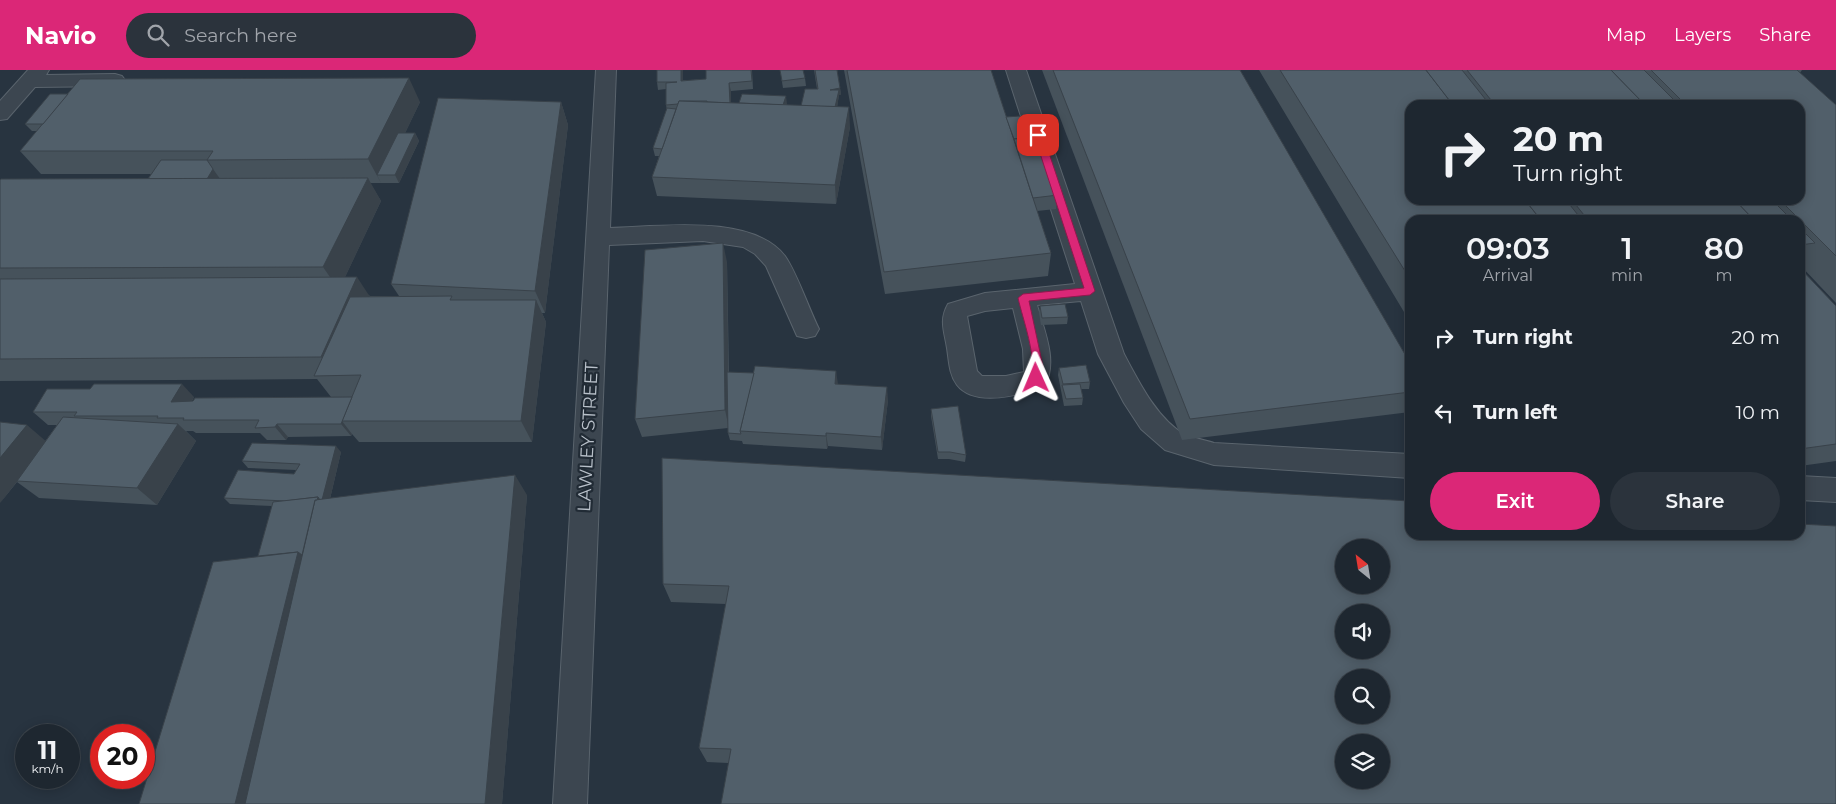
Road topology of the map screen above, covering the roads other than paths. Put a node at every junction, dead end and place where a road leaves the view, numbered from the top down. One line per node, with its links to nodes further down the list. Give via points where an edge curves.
1 (606, 70): 6 (street, LAWLEY STREET)
2 (1016, 70): 7 (street)
3 (34, 76): 4 (street); 5 (street)
4 (136, 80)
5 (0, 114)
6 (598, 237): 9 (street, via 703,233 749,240 763,248 776,262); 13 (street, LAWLEY STREET)
7 (1090, 291): 8 (street); 10 (street, via 1111,354 1133,396 1151,421 1175,442 1214,454)
8 (1023, 298)
9 (806, 329)
10 (1405, 466)
11 (1805, 488): 12 (street)
12 (1836, 490)
13 (570, 804)

